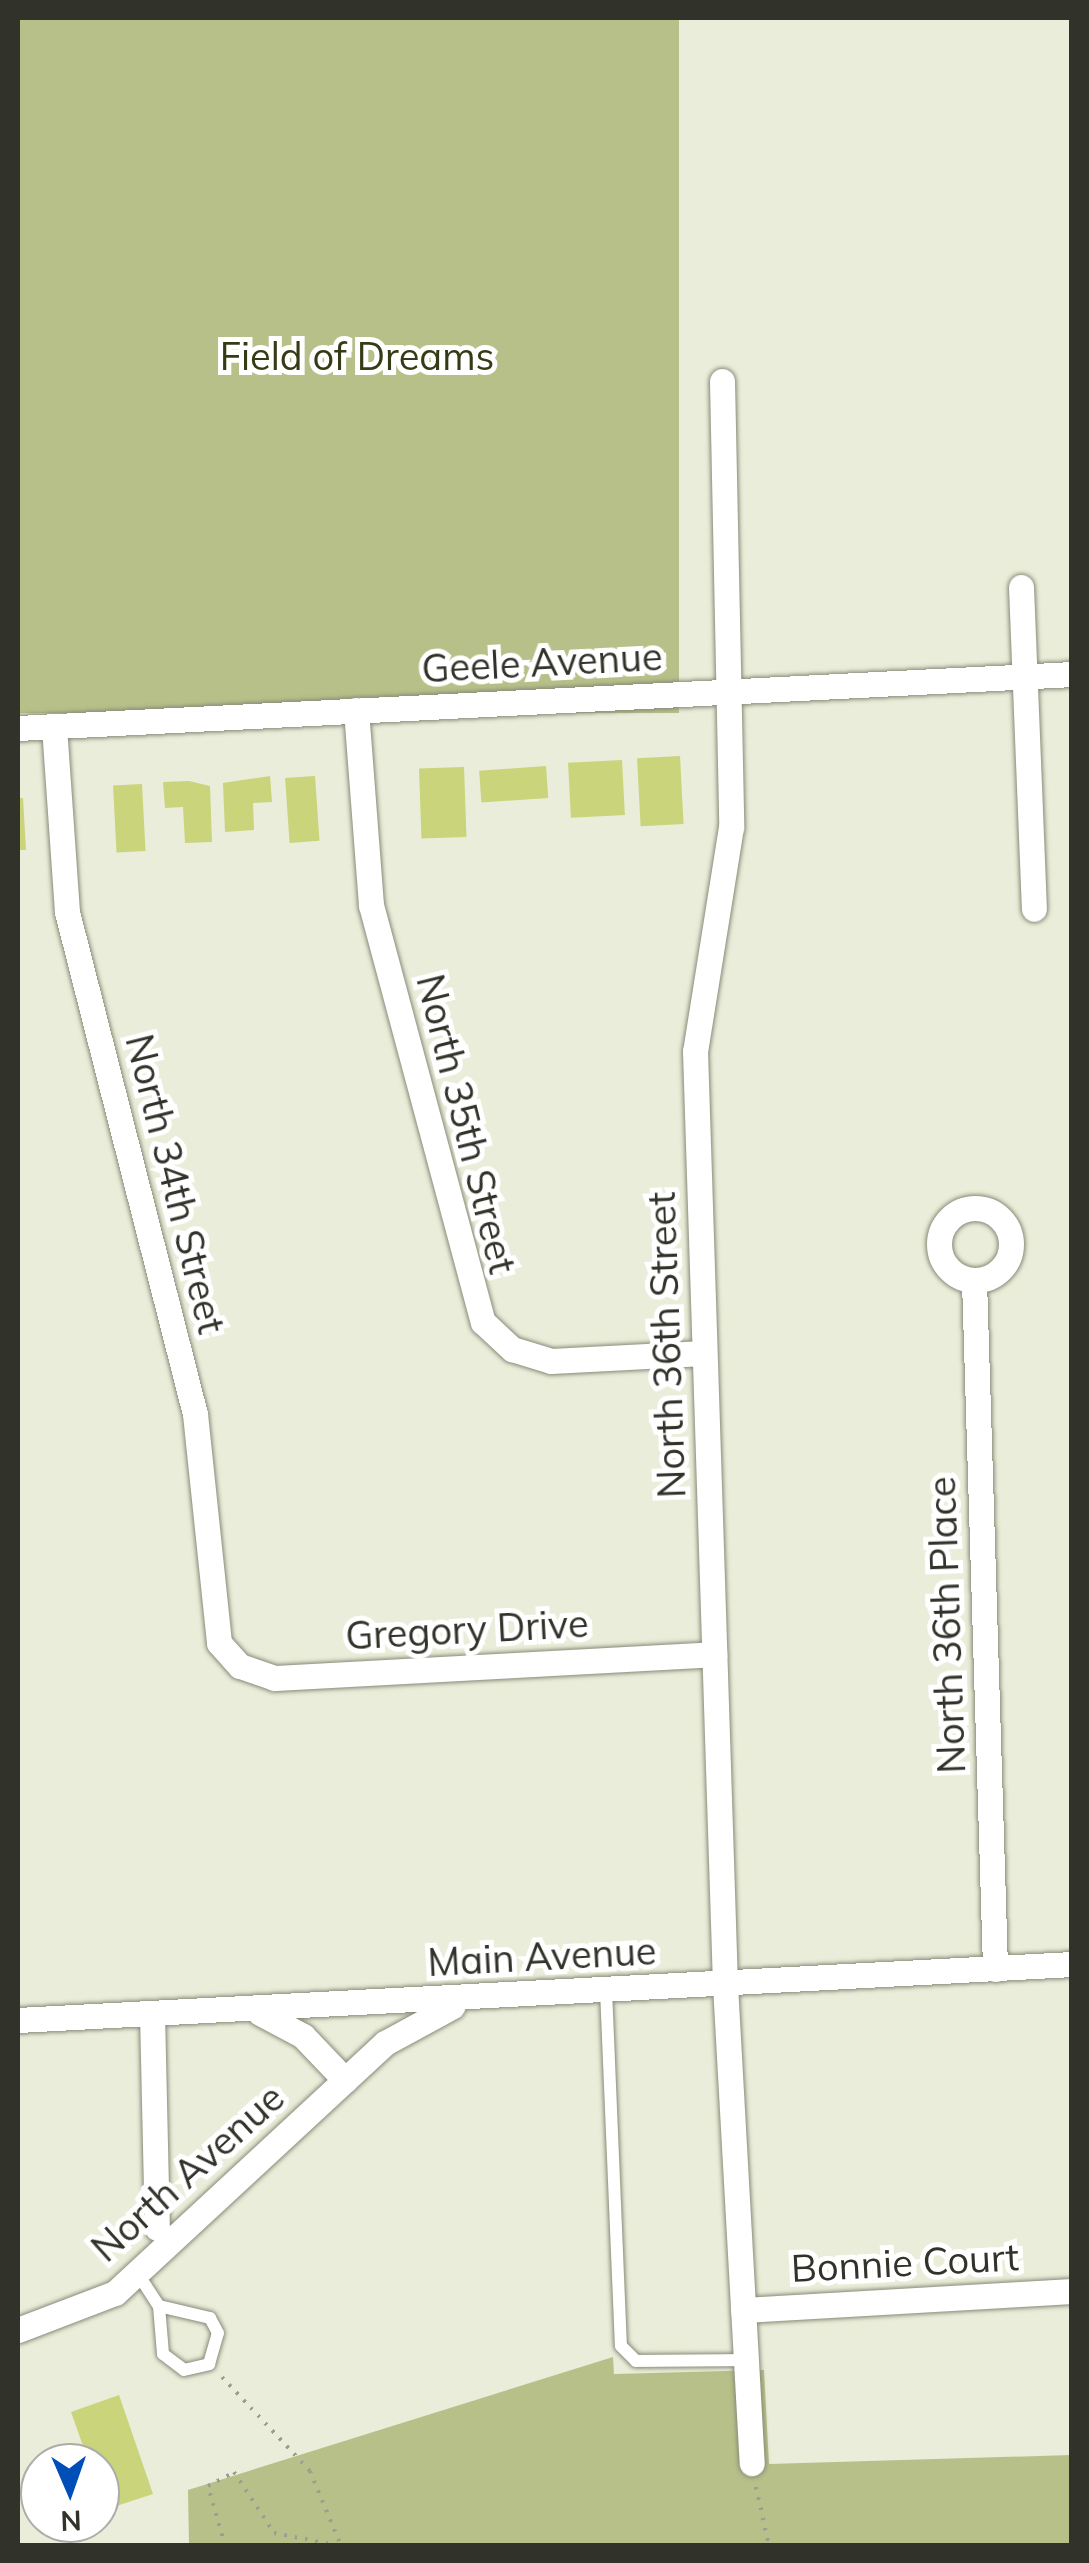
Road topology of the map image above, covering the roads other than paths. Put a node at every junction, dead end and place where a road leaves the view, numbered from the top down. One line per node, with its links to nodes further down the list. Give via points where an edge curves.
1 (722, 381): 5 (street, North 36th Street)
2 (1021, 587): 4 (street)
3 (1072, 674): 4 (street, Geele Avenue)
4 (1022, 675): 5 (street, Geele Avenue); 9 (street)
5 (732, 690): 6 (street, Geele Avenue); 11 (street, North 36th Street, via 731,826 695,1052)
6 (356, 710): 7 (street, Geele Avenue); 11 (street, North 35th Street, via 371,905 483,1322 512,1349 551,1360)
7 (54, 726): 8 (street, Geele Avenue); 13 (street, North 34th Street, via 67,912 195,1414 211,1614)
8 (18, 728)
9 (1034, 909)
10 (974, 1280): 15 (street, North 36th Place)
11 (704, 1353): 12 (street, North 36th Street)
12 (714, 1654): 13 (street, Gregory Drive, via 274,1678); 16 (street, North 36th Street)
13 (230, 1658)
14 (1072, 1964): 15 (street, Main Avenue)
15 (995, 1968): 16 (street, Main Avenue)
16 (725, 1985): 17 (street, Main Avenue); 27 (street, North 36th Street)
17 (606, 1990): 18 (street, Main Avenue); 29 (lane, via 621,2346 636,2361)
18 (472, 2000): 19 (street, Main Avenue); 22 (street, North Avenue, via 412,2024)
19 (251, 2011): 20 (street, Main Avenue); 22 (street, North Avenue, via 303,2036)
20 (152, 2012): 21 (street, Main Avenue); 23 (street)
21 (18, 2020)
22 (345, 2080): 24 (street, North Avenue)
23 (158, 2228)
24 (138, 2274): 26 (lane); 28 (street, North Avenue, via 84,2308)
25 (1072, 2292): 27 (street, Bonnie Court)
26 (160, 2306): 26 (lane, via 163,2354 184,2370 209,2364 218,2334 210,2318)
27 (744, 2310): 29 (street, North 36th Street)
28 (18, 2330)
29 (746, 2360): 30 (street, North 36th Street)
30 (752, 2463)

